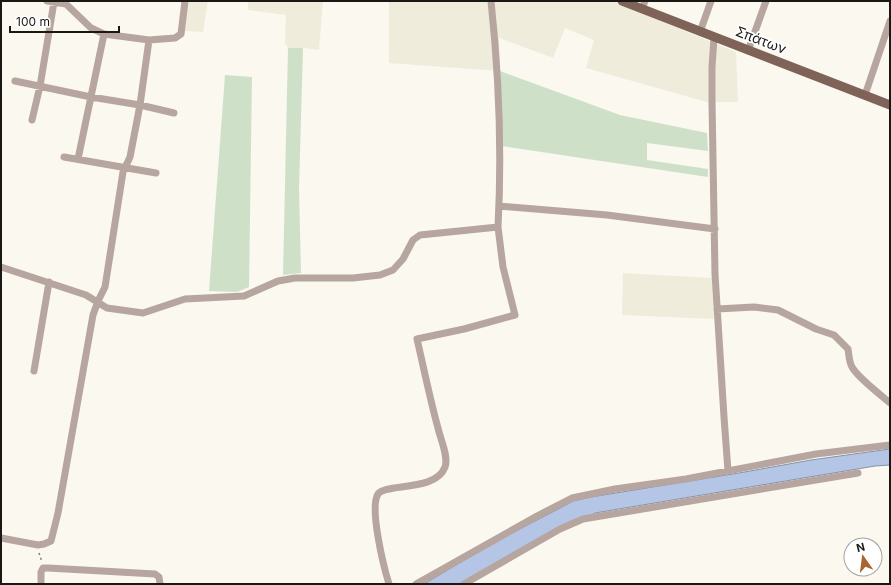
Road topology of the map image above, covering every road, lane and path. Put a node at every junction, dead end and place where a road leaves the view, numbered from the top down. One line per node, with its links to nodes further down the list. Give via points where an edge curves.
1 (185, 1): 12 (street, via 181,34 175,38)
2 (491, 1): 26 (street, via 497,72)
3 (622, 1): 7 (main road, Σπάτων)
4 (711, 1): 9 (street)
5 (766, 1): 13 (street)
6 (51, 2): 10 (street, via 66,4 91,28); 15 (street)
7 (643, 5): 9 (main road, Σπάτων)
8 (890, 21): 16 (street)
9 (700, 32): 11 (main road, Σπάτων)
10 (104, 34): 12 (street); 17 (street)
11 (714, 38): 13 (main road, Σπάτων); 28 (street, via 712,101)
12 (149, 40): 18 (street)
13 (748, 50): 16 (main road, Σπάτων)
14 (15, 81): 15 (street)
15 (40, 86): 17 (street); 21 (street)
16 (864, 95): 19 (main road, Σπάτων)
17 (91, 97): 18 (street); 23 (street)
18 (140, 105): 20 (street); 24 (street)
19 (890, 105)
20 (174, 113)
21 (32, 120)
22 (64, 157): 23 (street)
23 (78, 159): 24 (street)
24 (126, 168): 25 (street); 31 (street, via 123,172 105,287)
25 (156, 173)
26 (499, 206): 27 (street); 28 (street, via 607,215)
27 (498, 227): 31 (street, via 420,235 413,240 403,259 393,270 380,275 353,278 295,278 278,281 244,296 185,299 142,313 107,308); 43 (street, via 514,315 417,339 446,459 445,467 430,481 414,486 384,489 378,494 376,520)
28 (715, 229): 32 (street)
29 (1, 267): 30 (street)
30 (49, 282): 31 (street); 33 (street)
31 (98, 302): 39 (street, via 92,322 58,513 51,541)
32 (717, 309): 34 (street, via 754,307 778,310 834,335 848,348 853,368); 36 (street)
33 (34, 371)
34 (890, 403)
35 (890, 445): 36 (street, via 816,454)
36 (728, 471): 44 (street, via 572,498)
37 (858, 473): 45 (street, via 583,519 560,529)
38 (1, 538): 39 (street)
39 (38, 545): 40 (path)
40 (43, 568): 41 (street); 42 (street, via 146,572 159,577)
41 (41, 584)
42 (160, 584)
43 (389, 584)
44 (416, 584)
45 (464, 584)

